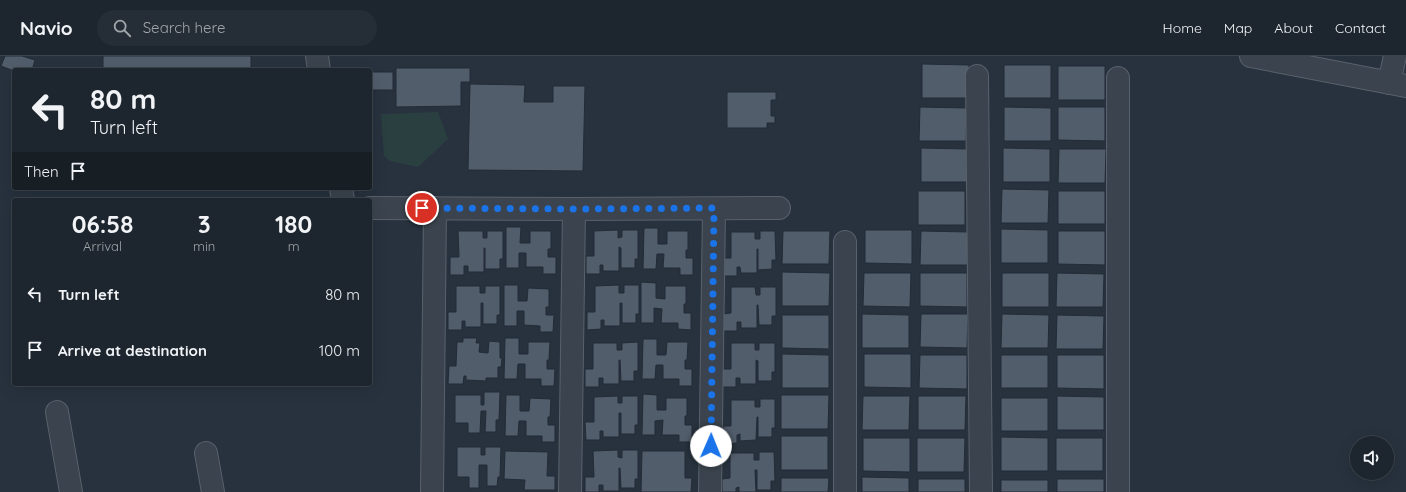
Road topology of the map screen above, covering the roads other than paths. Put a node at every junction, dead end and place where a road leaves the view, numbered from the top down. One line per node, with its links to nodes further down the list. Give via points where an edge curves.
1 (317, 56): 4 (street)
2 (1251, 56): 7 (street)
3 (1395, 56): 7 (street)
4 (319, 68)
5 (977, 76): 22 (street)
6 (1118, 78): 23 (street)
7 (1398, 84)
8 (372, 208): 9 (street)
9 (436, 208): 12 (street); 18 (street)
10 (714, 208): 11 (street); 12 (street); 20 (street)
11 (779, 208)
12 (574, 209): 19 (street)
13 (845, 242): 21 (street)
14 (57, 412): 16 (street)
15 (206, 453): 17 (street)
16 (71, 492)
17 (213, 492)
18 (432, 492)
19 (570, 492)
20 (710, 492)
21 (845, 492)
22 (981, 492)
23 (1118, 492)

